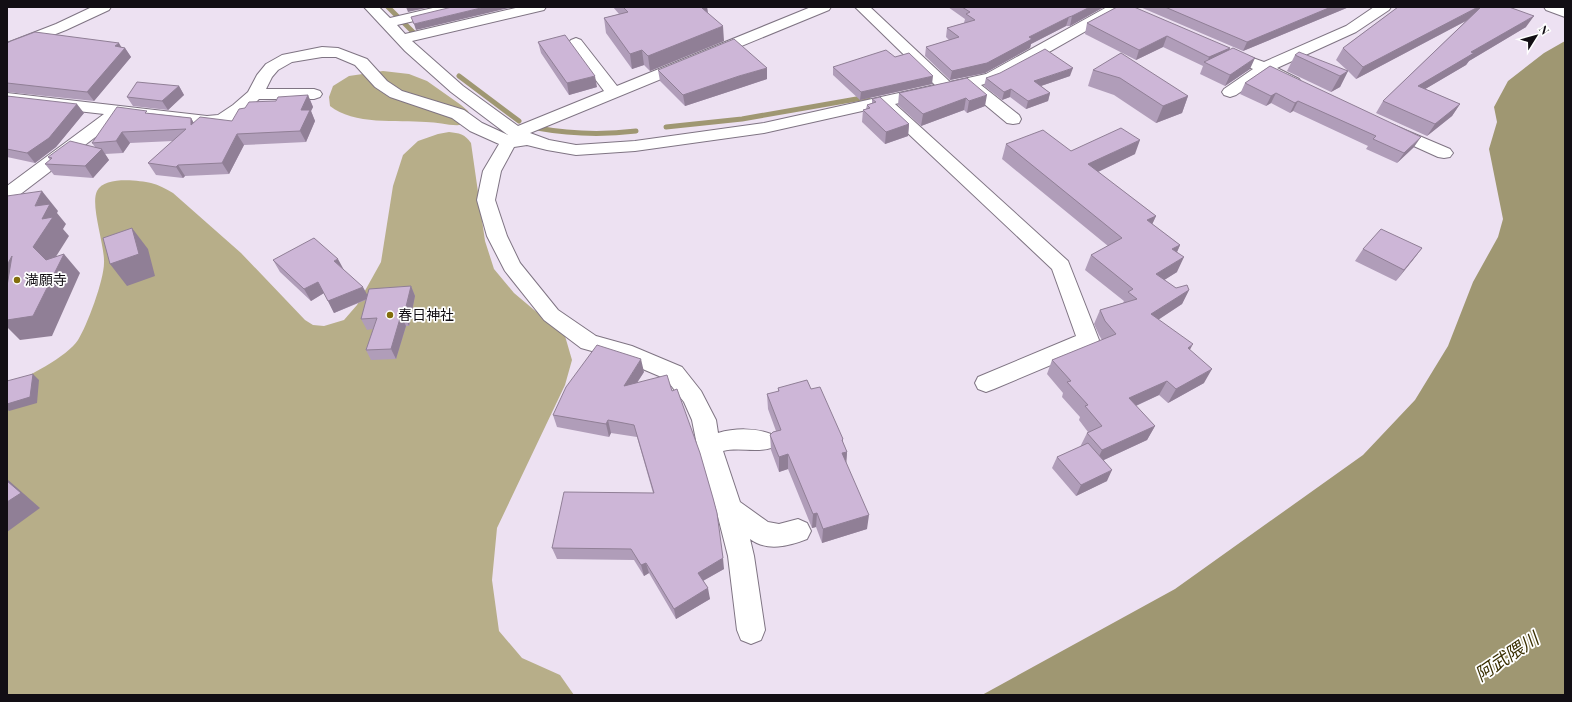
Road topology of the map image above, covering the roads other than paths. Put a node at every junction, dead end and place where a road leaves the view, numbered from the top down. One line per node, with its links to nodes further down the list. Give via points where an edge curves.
1 (104, 7): 14 (street, via 61,27)
2 (371, 7): 11 (street)
3 (456, 7): 11 (street)
4 (539, 7): 12 (street)
5 (824, 7): 21 (street)
6 (862, 7): 18 (street)
7 (1384, 7): 16 (street, via 1351,29)
8 (1550, 7): 10 (street)
9 (1124, 8): 17 (street, via 992,77)
10 (1565, 13)
11 (387, 23): 12 (street)
12 (402, 39): 29 (street, via 457,89)
13 (576, 43): 21 (street)
14 (7, 47)
15 (1236, 56): 16 (street)
16 (1264, 68): 19 (street); 20 (street)
17 (969, 83): 18 (street); 27 (street)
18 (947, 88): 25 (street)
19 (1304, 88)
20 (1230, 92)
21 (614, 93): 29 (street)
22 (255, 94): 23 (street); 26 (street, via 222,120 207,121); 29 (street, via 272,67 287,58 322,52 338,53 361,62 381,84 396,94 458,114 476,127)
23 (314, 94)
24 (7, 98): 26 (street)
25 (883, 102): 29 (street, via 764,128 635,146 576,150); 32 (street, via 1061,266 1083,325 1088,340)
26 (119, 111): 31 (street)
27 (1014, 119)
28 (1381, 124): 30 (street)
29 (518, 138): 34 (street, via 501,153 492,171 486,200 497,236 512,266 551,315 588,342 624,352 674,374 693,397 704,420)
30 (1444, 154)
31 (7, 195)
32 (986, 383)
33 (763, 441): 34 (street, via 731,439)
34 (709, 445): 35 (street)
35 (729, 509): 36 (street, via 762,533 780,536); 37 (street, via 741,556)
36 (798, 531)
37 (752, 630)

